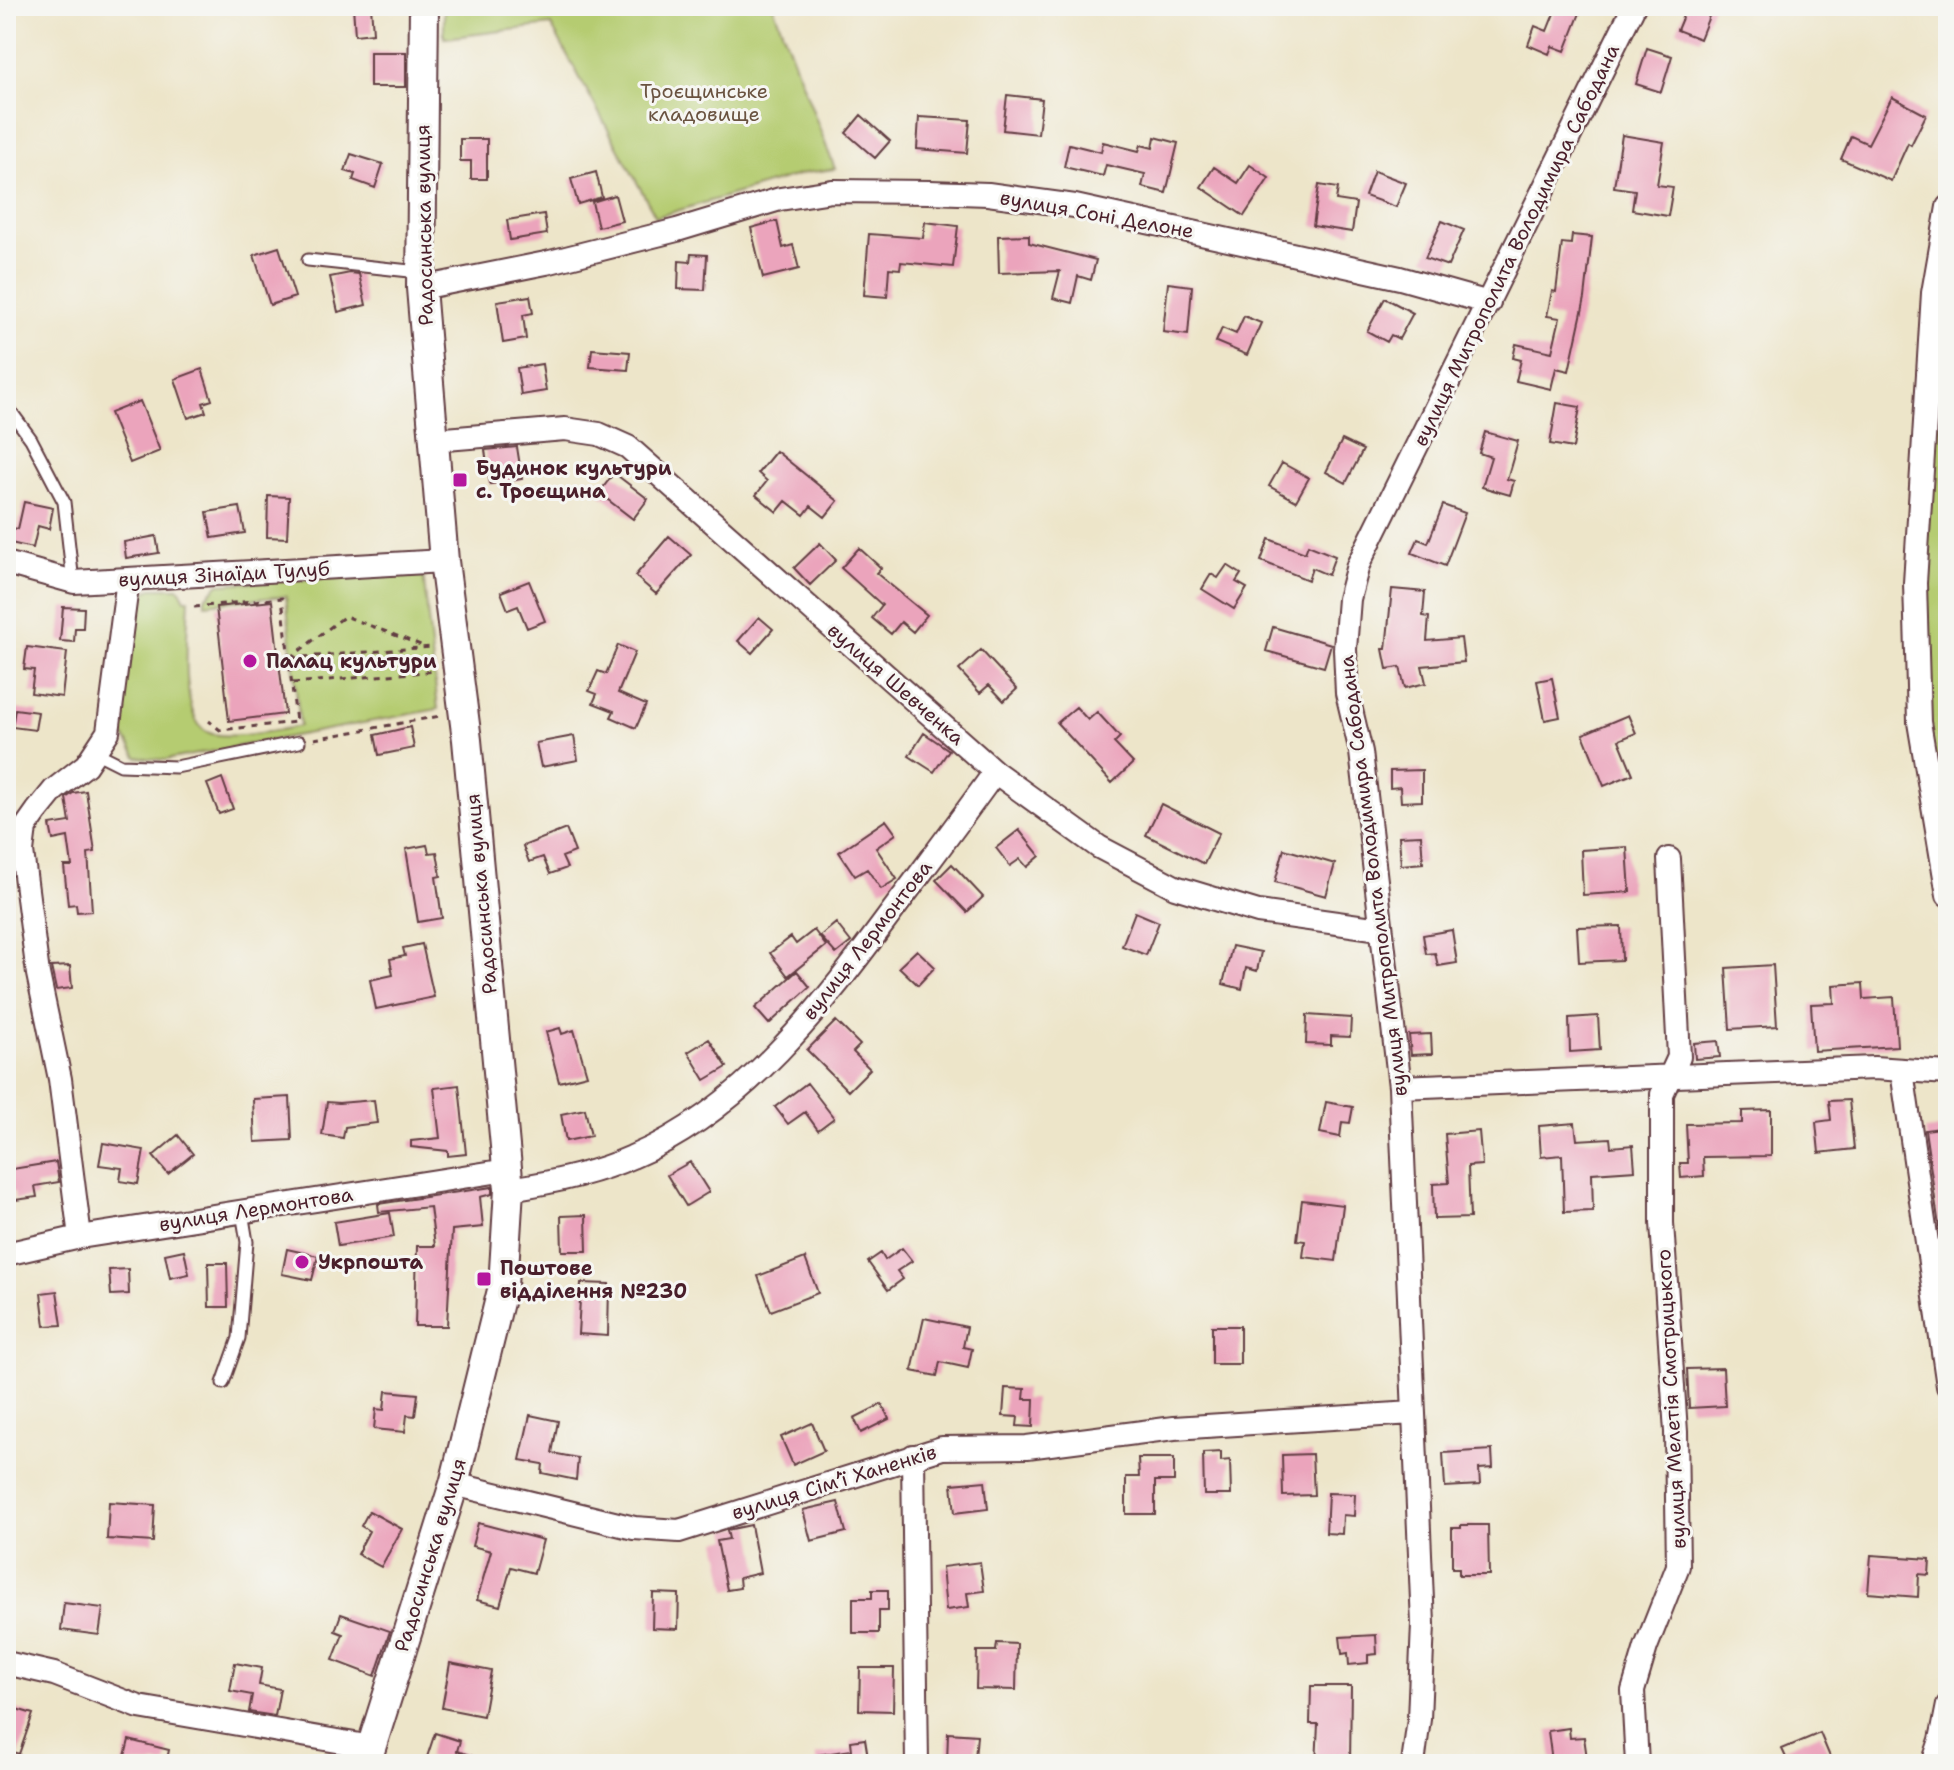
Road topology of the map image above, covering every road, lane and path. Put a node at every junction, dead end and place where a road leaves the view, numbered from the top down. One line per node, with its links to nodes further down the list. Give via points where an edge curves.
1 (424, 6): 5 (street, Радосинська вулиця)
2 (1634, 6): 6 (street, вулиця Митрополита Володимира Сабодана)
3 (1948, 207): 24 (street, via 1933,293 1915,583 1919,722)
4 (308, 260): 5 (lane)
5 (421, 280): 6 (street, вулиця Соні Делоне, via 561,260 780,199 874,191 988,194 1075,206 1400,278); 8 (street, Радосинська вулиця)
6 (1489, 303): 25 (street, вулиця Митрополита Володимира Сабодана, via 1358,565 1349,599 1347,693 1361,752)
7 (6, 405): 12 (lane, via 31,439 64,502)
8 (434, 440): 9 (street, Радосинська вулиця); 22 (street, вулиця Шевченка, via 565,429 599,434 628,447)
9 (444, 561): 11 (street, вулиця Зінаїди Тулуб); 16 (street, Радосинська вулиця)
10 (6, 563): 12 (street, вулиця Зінаїди Тулуб)
11 (128, 579): 12 (street, вулиця Зінаїди Тулуб); 21 (street, via 114,703)
12 (74, 582)
13 (194, 607): 15 (path, via 282,598)
14 (427, 648): 15 (path); 15 (path, via 345,616); 16 (path)
15 (290, 658): 17 (path)
16 (456, 658): 17 (path); 18 (street, Радосинська вулиця)
17 (293, 683): 19 (path, via 296,722 220,730)
18 (463, 713): 20 (path); 30 (street, Радосинська вулиця)
19 (209, 721)
20 (299, 742): 21 (lane, via 176,767 121,765)
21 (97, 753): 32 (street, via 37,811 25,828 22,852)
22 (995, 772): 25 (street, вулиця Шевченка, via 1099,847 1175,887 1258,912); 30 (street, вулиця Лермонтова, via 833,990 753,1076 691,1125 632,1157 549,1183)
23 (1669, 859): 28 (street, вулиця Мелетія Смотрицького, via 1679,1057)
24 (1948, 895)
25 (1380, 929): 29 (street, вулиця Митрополита Володимира Сабодана)
26 (1902, 1071): 27 (street); 28 (street); 35 (street)
27 (1948, 1073)
28 (1670, 1076): 29 (street); 44 (street, вулиця Мелетія Смотрицького, via 1662,1094 1662,1223 1676,1432 1678,1566 1633,1691)
29 (1400, 1087): 36 (street, вулиця Митрополита Володимира Сабодана)
30 (508, 1179): 31 (street, вулиця Лермонтова); 38 (street, Радосинська вулиця, via 503,1286)
31 (242, 1212): 32 (street, вулиця Лермонтова); 34 (lane, via 247,1242 239,1338)
32 (80, 1237): 33 (street, вулиця Лермонтова)
33 (6, 1254)
34 (223, 1383)
35 (1948, 1386)
36 (1413, 1413): 37 (street, вулиця Сімʼї Ханенків, via 1174,1428 1027,1447 942,1448); 43 (street, вулиця Митрополита Володимира Сабодана, via 1423,1624)
37 (913, 1456): 38 (street, вулиця Сімʼї Ханенків, via 679,1531 634,1528); 42 (street)
38 (454, 1484): 41 (street, Радосинська вулиця)
39 (6, 1663): 41 (street, via 54,1674 139,1707)
40 (1948, 1705): 45 (street)
41 (369, 1756)
42 (917, 1764)
43 (1413, 1764)
44 (1637, 1764)
45 (1933, 1764)

